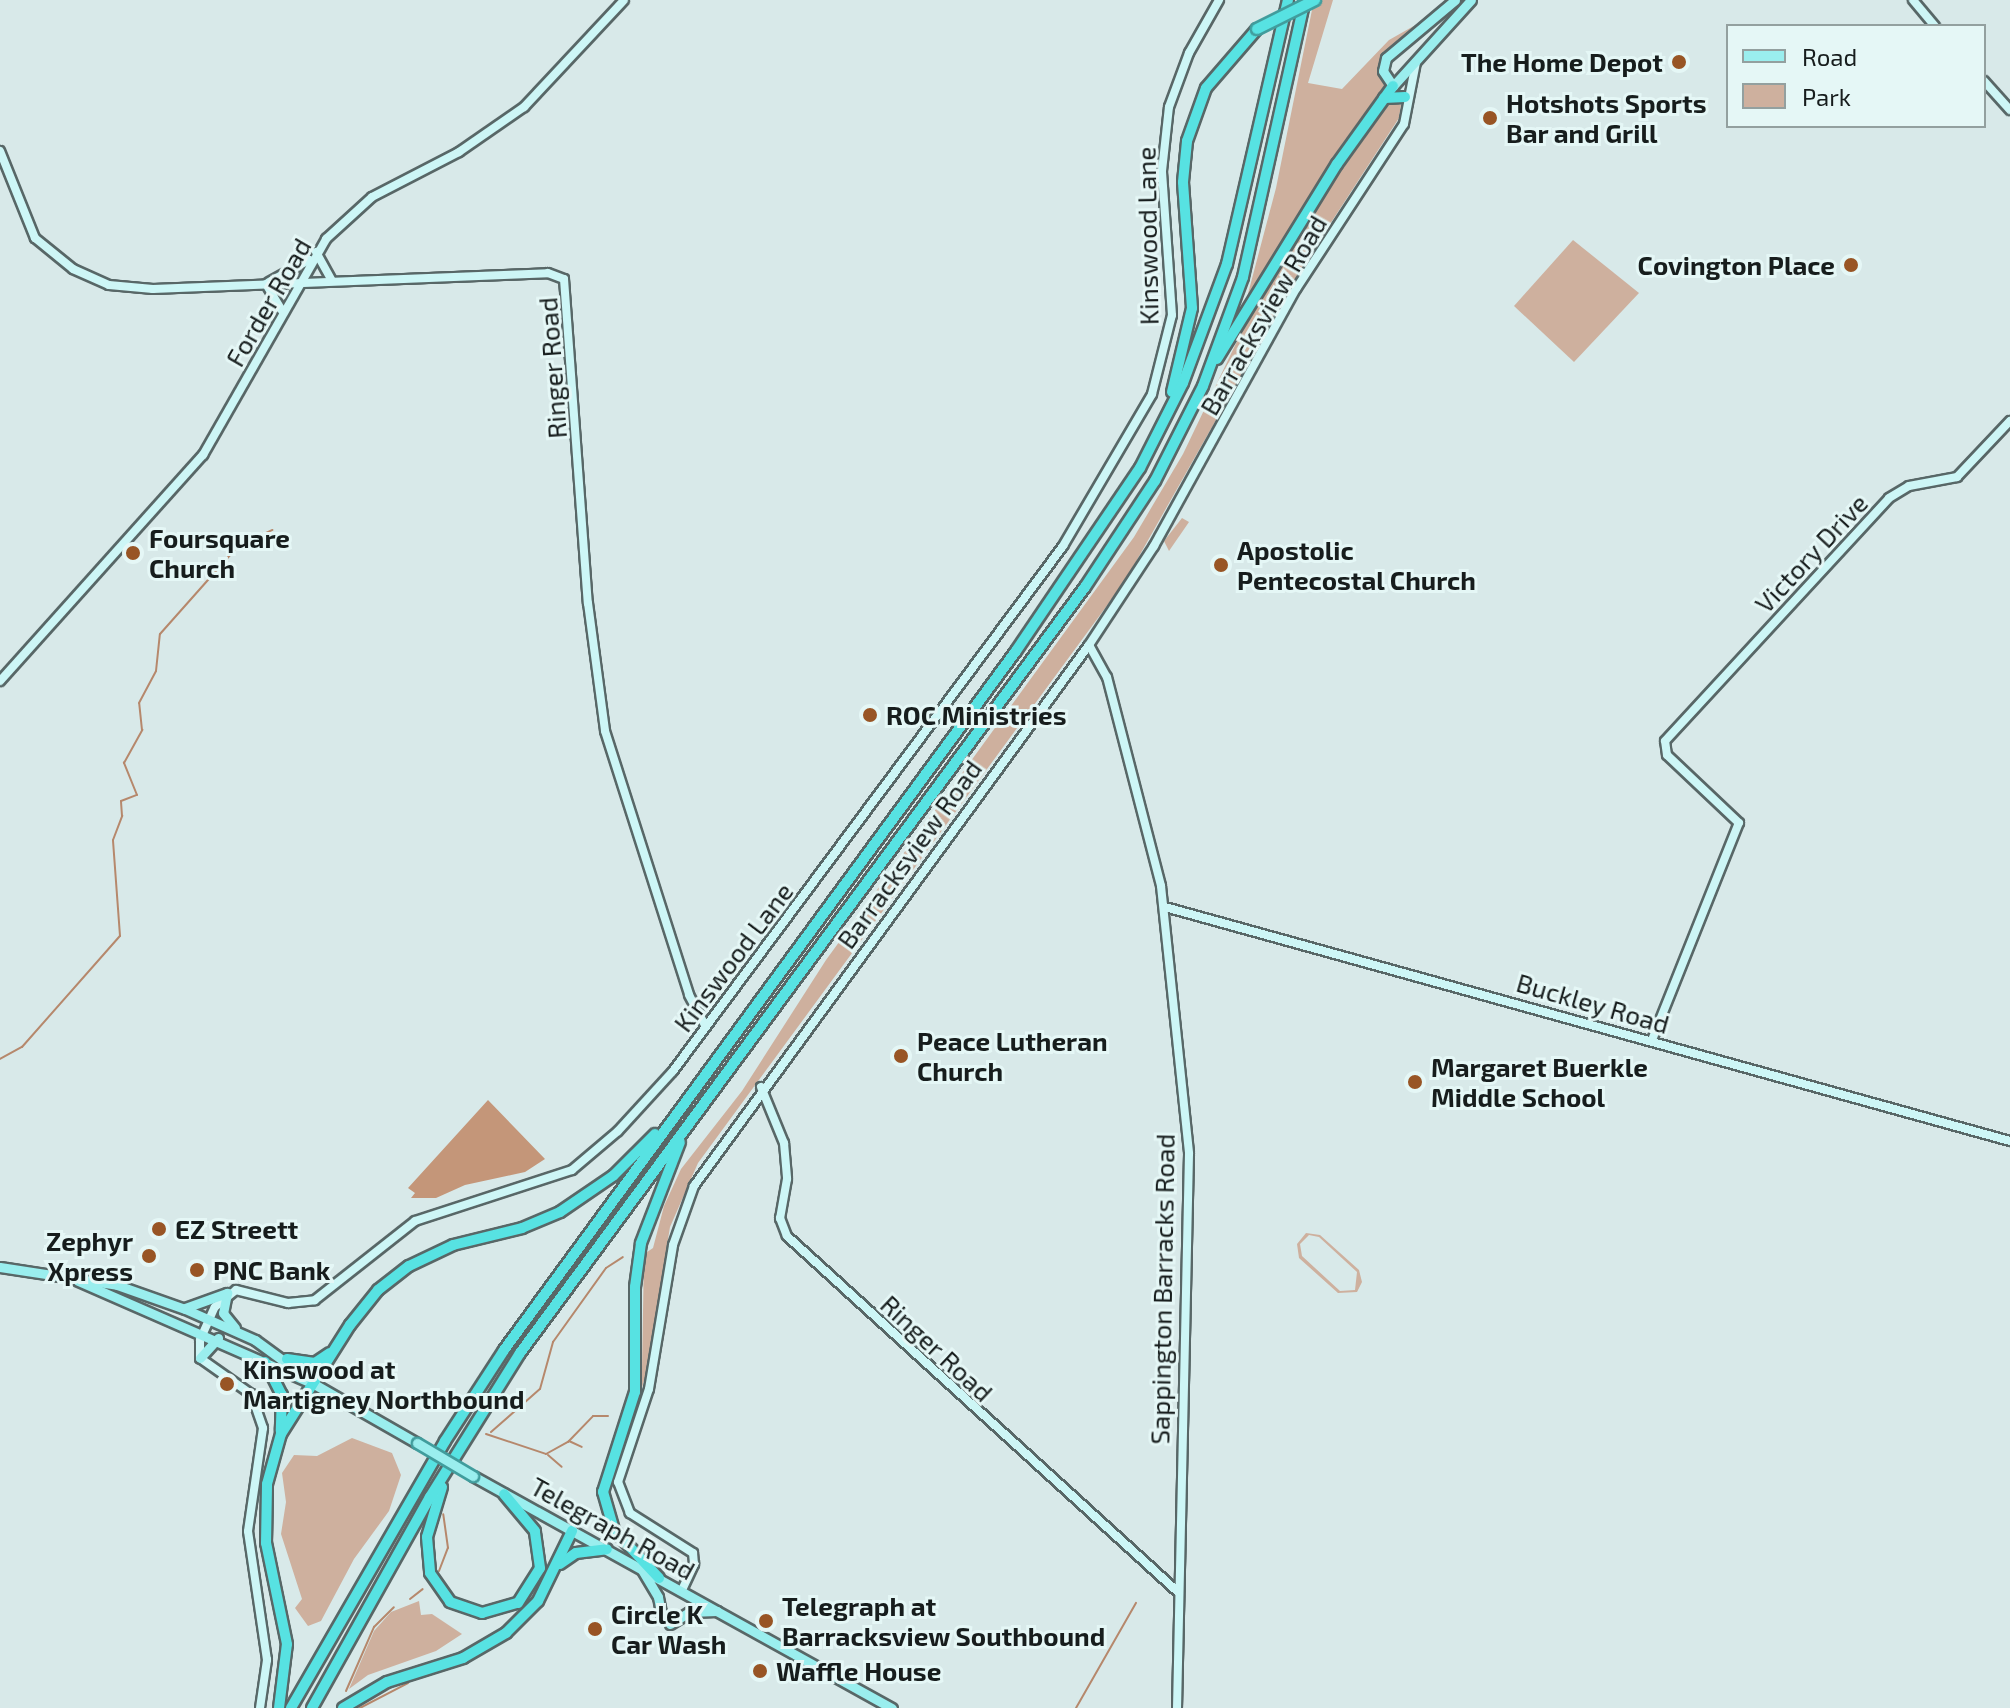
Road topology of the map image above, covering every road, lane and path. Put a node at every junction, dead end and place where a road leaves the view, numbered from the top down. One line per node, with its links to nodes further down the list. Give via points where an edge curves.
1 (624, 0): 18 (street, Forder Road, via 524,107 459,152 372,197)
2 (1219, 0): 29 (street, Kinswood Lane, via 1189,53 1169,107 1162,171 1172,315 1152,394 1063,546)
3 (1288, 0): 25 (highway, via 1227,264 1195,354)
4 (1305, 0): 23 (highway, via 1260,216)
5 (1315, 0): 25 (highway, bridge, via 1257,29 1219,68 1190,127 1183,182 1193,279 1191,324)
6 (1455, 0): 12 (main road, via 1386,58 1383,71)
7 (1471, 0): 10 (main road)
8 (1913, 0): 9 (street)
9 (1933, 24)
10 (1418, 58): 12 (main road); 16 (street, Barracksview Road)
11 (1986, 83): 15 (street)
12 (1393, 86): 13 (street); 14 (highway)
13 (1405, 97): 14 (highway); 16 (street)
14 (1384, 98): 23 (highway)
15 (2010, 110)
16 (1408, 111): 26 (street, Barracksview Road, via 1290,299 1160,537)
17 (0, 151): 21 (street, Ringer Road, via 30,232 82,274 133,289)
18 (313, 256): 19 (street); 20 (street, Forder Road); 21 (street)
19 (332, 281): 20 (street, Ringer Road); 29 (street, Ringer Road, via 553,273 566,281 588,603 601,714 689,995)
20 (297, 282): 21 (street, Ringer Road); 22 (street, Forder Road)
21 (266, 284): 22 (street)
22 (282, 311): 27 (street, Forder Road, via 203,455)
23 (1212, 363): 33 (highway, via 1178,439 1113,548)
24 (2010, 421): 30 (street, Victory Drive, via 1957,477 1909,486 1889,498 1664,748 1739,823)
25 (1155, 440): 32 (highway, via 1080,561)
26 (1089, 645): 28 (street, Sappington Barracks Road, via 1107,677); 31 (street, Barracksview Road)
27 (0, 681)
28 (1165, 907): 30 (street, Buckley Road); 57 (street, Sappington Barracks Road, via 1189,1166)
29 (706, 1027): 37 (street, Kinswood Lane, via 647,1102 572,1170 415,1221 315,1300 288,1303 242,1290)
30 (1652, 1040): 34 (street, Buckley Road)
31 (761, 1087): 56 (street, Barracksview Road, via 711,1156 683,1211 649,1389 620,1469 620,1494 630,1513 693,1553 694,1564); 57 (street, Ringer Road, via 784,1143 787,1179 780,1218 787,1236)
32 (689, 1095): 43 (highway, via 625,1166 579,1201 522,1228 441,1249 400,1272 368,1301); 61 (highway, via 473,1396)
33 (689, 1123): 49 (highway, via 520,1353); 55 (highway, via 641,1243 635,1287 635,1392 603,1492 614,1530)
34 (2010, 1141)
35 (0, 1267): 36 (main road, Telegraph Road)
36 (78, 1281): 38 (main road, Telegraph Road, via 117,1285); 40 (main road, Telegraph Road)
37 (227, 1293): 38 (main road); 39 (street); 41 (main road, via 223,1313)
38 (185, 1309): 39 (main road, Telegraph Road)
39 (209, 1318): 40 (street); 41 (main road, Telegraph Road)
40 (203, 1331): 42 (main road, Telegraph Road); 44 (street)
41 (237, 1331): 45 (main road, Telegraph Road)
42 (218, 1338): 44 (main road); 46 (main road, Telegraph Road)
43 (335, 1350): 45 (highway, via 315,1363); 47 (highway)
44 (200, 1358): 59 (street, via 246,1389 262,1419 248,1531 267,1660)
45 (287, 1359): 47 (main road, Telegraph Road)
46 (265, 1362): 47 (main road, Telegraph Road); 48 (highway, via 282,1395)
47 (314, 1384): 48 (highway); 50 (main road, Telegraph Road, bridge)
48 (281, 1434): 60 (highway, via 264,1518 287,1636)
49 (449, 1466): 50 (highway, via 429,1528 427,1560 440,1592 461,1609 504,1610 523,1598 538,1577 538,1537); 62 (highway)
50 (504, 1494): 51 (main road, Telegraph Road)
51 (572, 1531): 52 (main road, Telegraph Road); 53 (highway)
52 (607, 1549): 53 (highway, via 576,1553); 54 (main road, Telegraph Road)
53 (556, 1568): 63 (highway, via 538,1601 496,1640 451,1662 387,1682)
54 (640, 1568): 55 (main road, Telegraph Road); 58 (main road, via 666,1621 689,1612)
55 (659, 1578): 56 (main road, Telegraph Road)
56 (682, 1590): 58 (main road, Telegraph Road)
57 (1178, 1592): 65 (street, Sappington Barracks Road)
58 (720, 1611): 64 (main road, Telegraph Road)
59 (260, 1708)
60 (279, 1708)
61 (291, 1708)
62 (312, 1708)
63 (343, 1708)
64 (892, 1708)
65 (1177, 1708)

